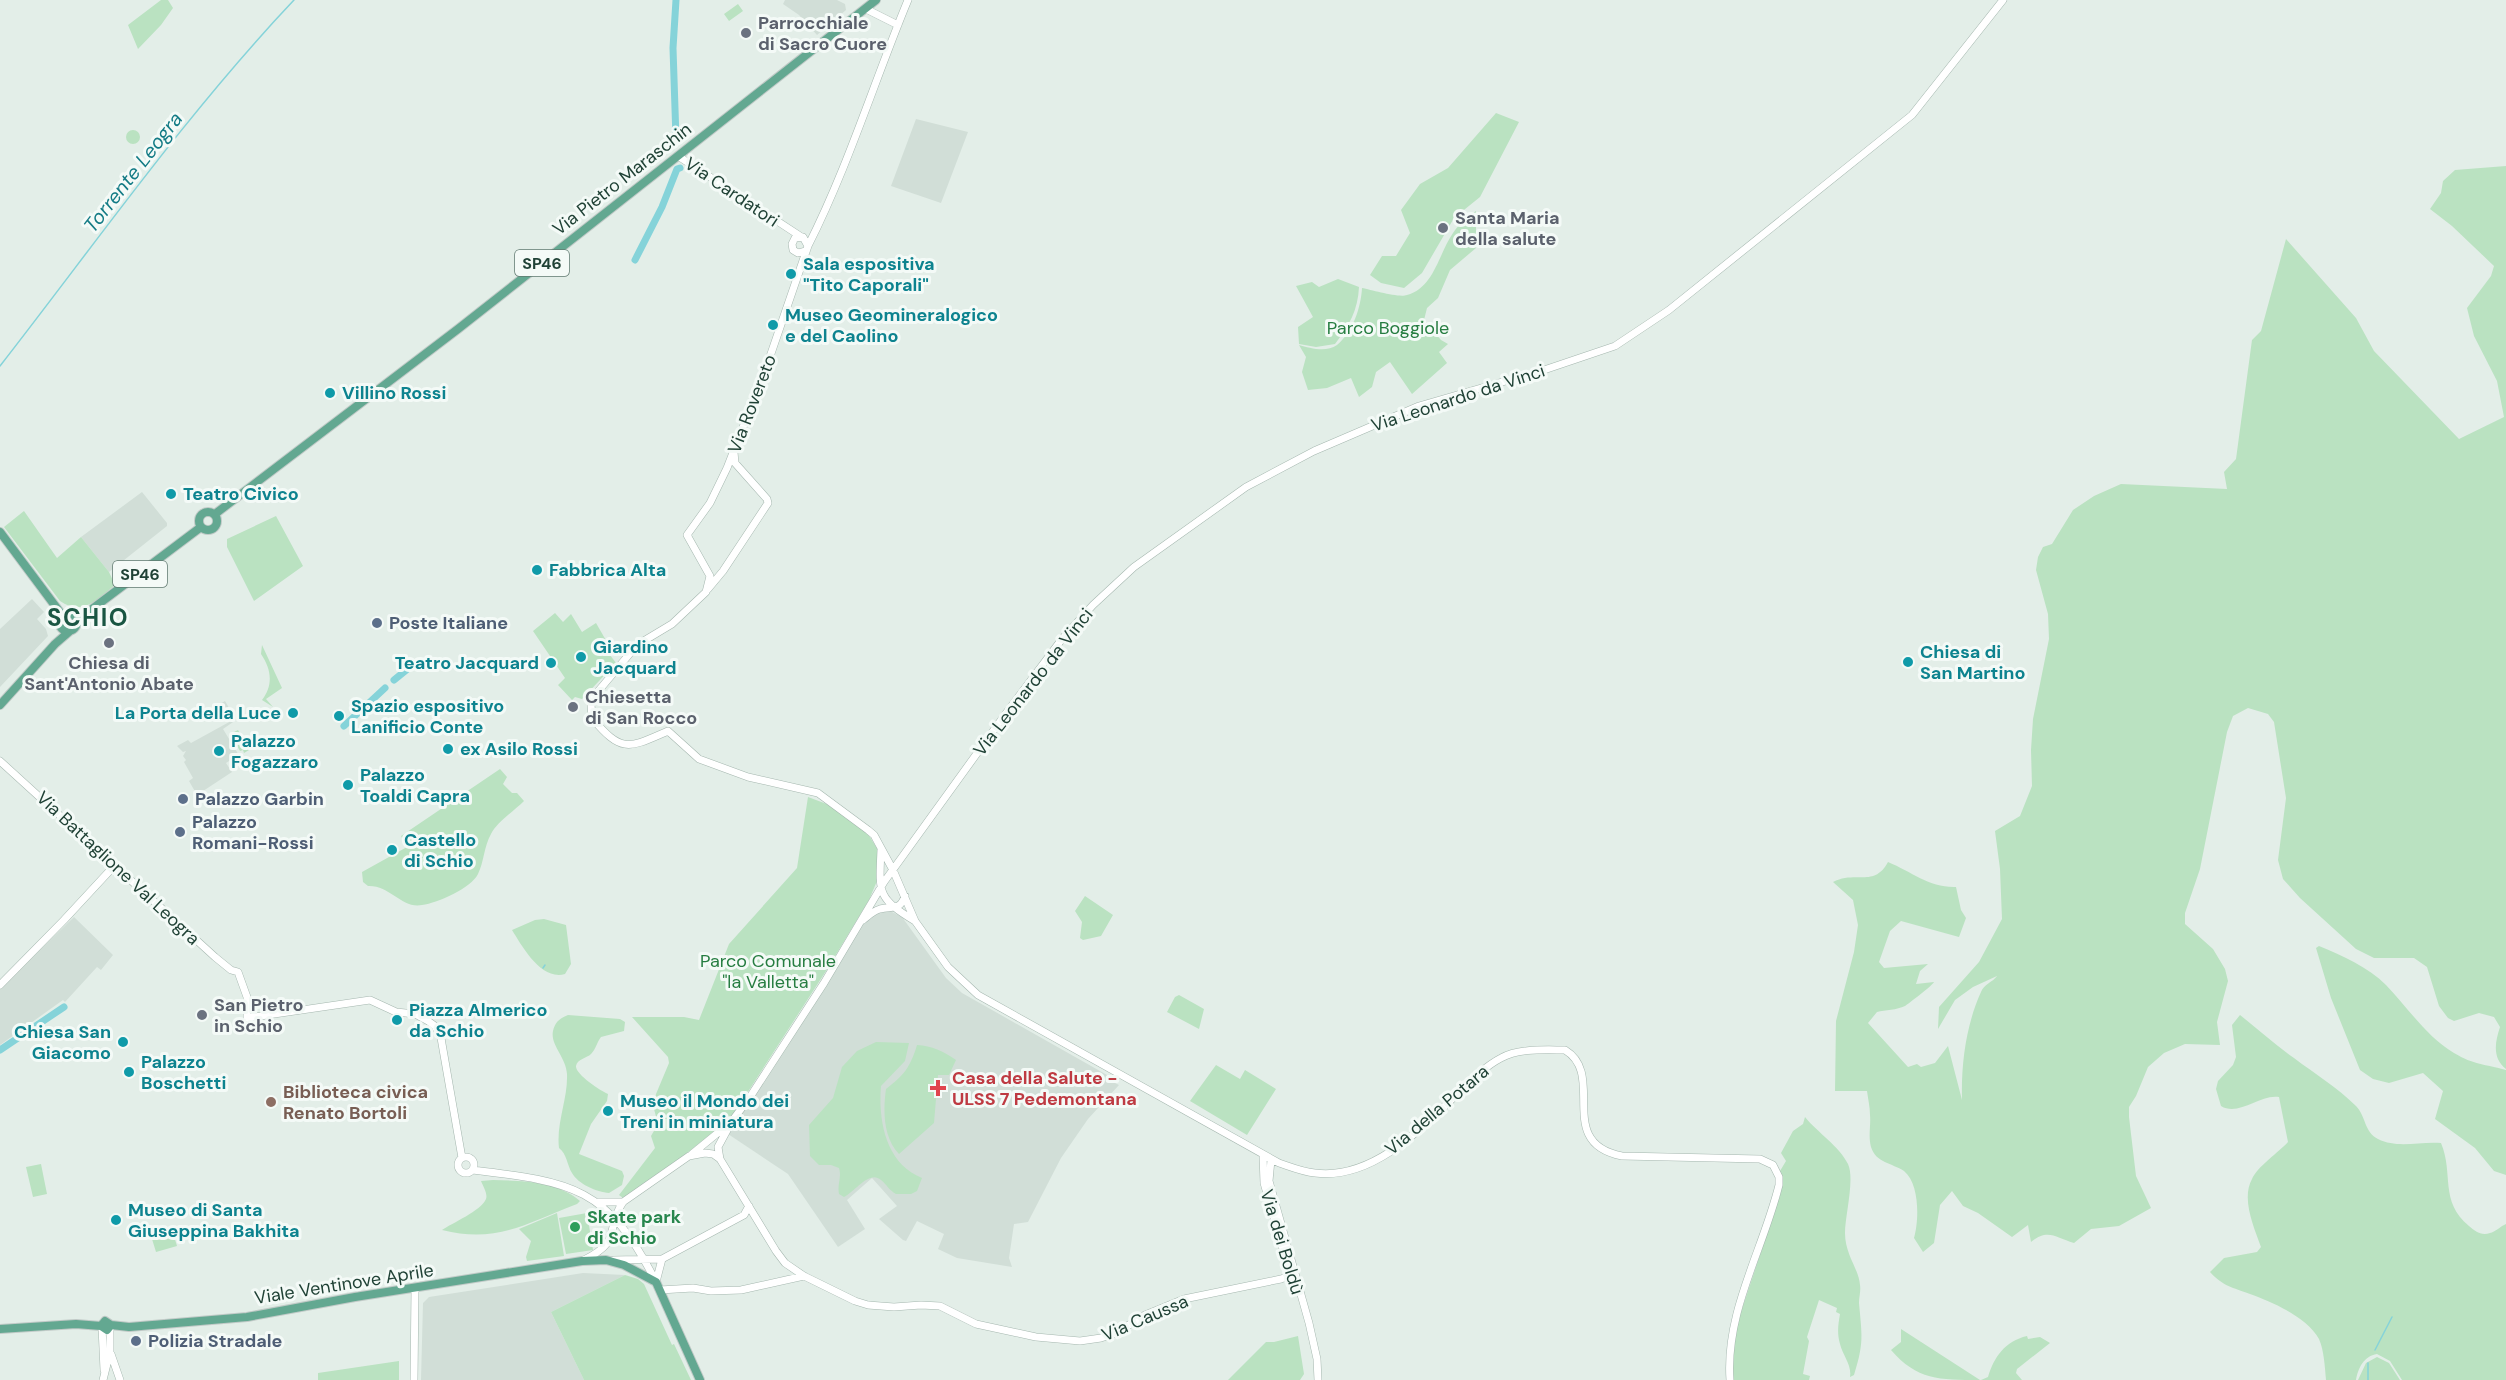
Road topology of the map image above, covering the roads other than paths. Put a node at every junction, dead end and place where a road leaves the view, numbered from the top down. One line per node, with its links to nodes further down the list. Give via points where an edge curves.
1 (876, 0): 4 (main road, Via Pietro Maraschin / SP46)
2 (908, 0): 5 (street, Via Rovereto)
3 (2002, 0): 31 (street, Via Leonardo da Vinci, via 1912,115 1635,333 1615,346 1419,406 1365,427 1246,487 1134,567 1062,639)
4 (866, 9): 5 (street); 6 (main road, Via Pietro Maraschin / SP46)
5 (898, 25): 7 (street, Via Rovereto)
6 (678, 156): 8 (street, Via Cardatori); 15 (main road, Via Pietro Maraschin / SP46)
7 (820, 225): 9 (street); 11 (street, Via Rovereto)
8 (786, 228): 9 (street, Via Cardatori); 10 (street, Via Cardatori)
9 (802, 237): 10 (street); 11 (street)
10 (792, 242): 11 (street, Via Cardatori, via 792,247)
11 (804, 250): 12 (street, Via Rovereto, via 802,266)
12 (734, 452): 13 (street, Via Rovereto); 14 (street, via 735,463)
13 (727, 468): 14 (street); 18 (street, Via Rovereto, via 710,503 687,535)
14 (745, 475): 19 (street, via 768,503)
15 (215, 514): 16 (main road, Via Pietro Maraschin / SP46, via 214,527); 16 (main road, Via Pietro Maraschin / SP46, via 202,513)
16 (201, 527): 22 (main road, Via Pietro Maraschin / SP46)
17 (0, 532): 21 (main road)
18 (707, 570): 19 (street); 20 (street)
19 (723, 570): 20 (street)
20 (706, 592): 28 (street, via 672,624 637,645 604,682 591,704 592,718 618,743 636,745 668,731 690,753 720,769 818,793 868,830)
21 (62, 615): 22 (main road, via 70,613); 23 (main road)
22 (77, 617): 24 (main road, via 77,626)
23 (60, 626): 24 (main road); 25 (main road)
24 (70, 632): 25 (main road)
25 (54, 644): 26 (main road)
26 (0, 705)
27 (0, 761): 29 (street, Via Battaglione Val Leogra)
28 (881, 848): 30 (street); 31 (street)
29 (115, 865): 39 (street); 42 (street, Via Battaglione Val Leogra, via 214,957 238,972 247,997 247,1018 370,1000 396,1012 415,1014 435,1026 441,1038 459,1149)
30 (880, 867): 32 (street); 35 (street, Via Leonardo da Vinci)
31 (893, 870): 32 (street, Via Leonardo da Vinci); 33 (street)
32 (882, 885): 33 (street, via 893,883); 35 (street, Via Leonardo da Vinci); 36 (street)
33 (900, 888): 34 (street)
34 (904, 896): 36 (street, Via Leonardo da Vinci, via 900,906); 37 (street)
35 (870, 903): 38 (street, Via Leonardo da Vinci)
36 (894, 908): 37 (street); 38 (street, Via Leonardo da Vinci, via 878,910)
37 (915, 921): 44 (street, Via dei Boldù, via 948,967 978,995 1263,1155)
38 (859, 924): 40 (street, Via Leonardo da Vinci)
39 (0, 985)
40 (732, 1121): 41 (street, Via Leonardo da Vinci); 43 (street, Via Leonardo da Vinci, via 718,1146)
41 (689, 1156): 43 (street, via 705,1153); 47 (street, Via Leonardo da Vinci)
42 (465, 1158): 45 (street, via 472,1160); 45 (street, via 458,1163 460,1171 467,1173)
43 (720, 1159): 48 (street, Via Caussa)
44 (1269, 1163): 54 (street, Via dei Boldù, via 1269,1181); 67 (street, Via della Potara, via 1317,1174 1352,1170 1371,1163 1411,1136 1483,1070 1503,1057 1534,1050 1565,1050 1578,1061 1585,1125 1592,1142 1601,1149 1622,1156 1760,1159 1776,1167 1778,1190 1732,1334)
45 (473, 1168): 46 (street, via 562,1184)
46 (598, 1202): 47 (street); 49 (street)
47 (623, 1202): 49 (street, Viale Ventinove Aprile)
48 (749, 1206): 50 (street, via 744,1215); 55 (street, Via Caussa, via 785,1263)
49 (615, 1219): 52 (street, Viale Ventinove Aprile, via 609,1243 601,1252); 53 (street)
50 (662, 1259): 53 (street); 56 (street)
51 (606, 1260): 52 (main road, Viale Ventinove Aprile); 53 (street, Viale Ventinove Aprile); 56 (main road, Viale Ventinove Aprile, via 624,1265)
52 (582, 1261): 57 (main road, Viale Ventinove Aprile)
53 (645, 1261): 56 (street)
54 (1292, 1275): 55 (street, Via Caussa, via 1184,1299 1145,1315 1116,1333 1080,1341 1036,1338 976,1324 940,1306 868,1305); 66 (street, Via dei Boldù, via 1306,1315 1318,1369)
55 (804, 1276): 56 (street, via 741,1290)
56 (658, 1286): 65 (main road)
57 (415, 1289): 58 (main road, Viale Ventinove Aprile, via 247,1317); 64 (street)
58 (106, 1326): 59 (main road, Viale Ventinove Aprile); 60 (street); 61 (street)
59 (0, 1329)
60 (110, 1352): 61 (street); 62 (street)
61 (106, 1366): 62 (street); 63 (street)
62 (118, 1377)
63 (103, 1380)
64 (414, 1380)
65 (700, 1380)
66 (1316, 1380)
67 (1730, 1380)

